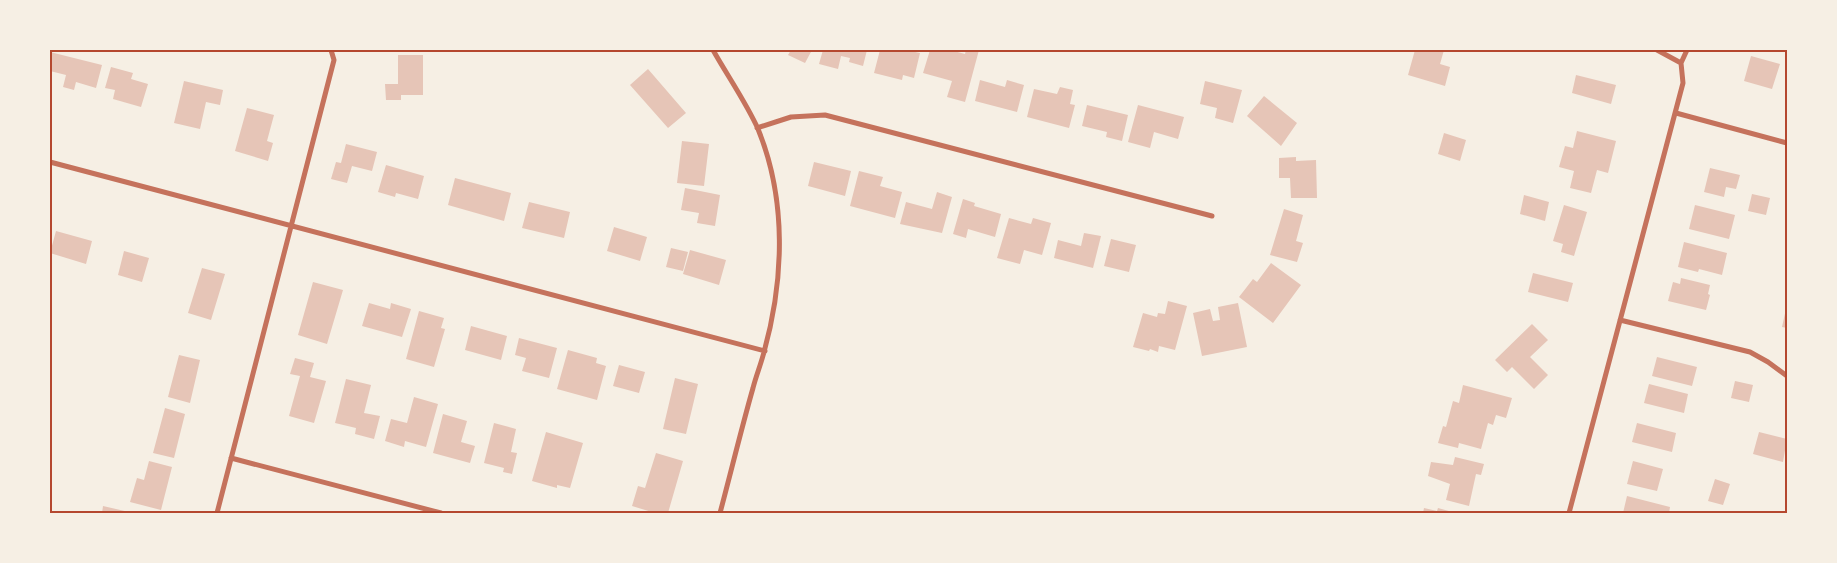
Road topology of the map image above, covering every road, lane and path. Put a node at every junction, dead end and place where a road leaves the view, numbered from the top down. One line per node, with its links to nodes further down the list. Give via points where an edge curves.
1 (331, 50): 11 (street, via 334,60)
2 (713, 50): 7 (street)
3 (1657, 50): 5 (street)
4 (1687, 50): 5 (street)
5 (1681, 63): 6 (street, via 1684,83)
6 (1676, 113): 8 (street); 12 (street)
7 (757, 128): 10 (street, via 791,117 825,115); 13 (street, via 773,181 781,241 776,294)
8 (1787, 143)
9 (50, 162): 11 (street)
10 (1212, 216)
11 (291, 226): 13 (street); 15 (street)
12 (1620, 320): 14 (street, via 1750,352); 19 (street)
13 (764, 351): 18 (street)
14 (1787, 376)
15 (231, 458): 16 (street); 17 (street)
16 (216, 513)
17 (441, 513)
18 (720, 513)
19 (1569, 513)

